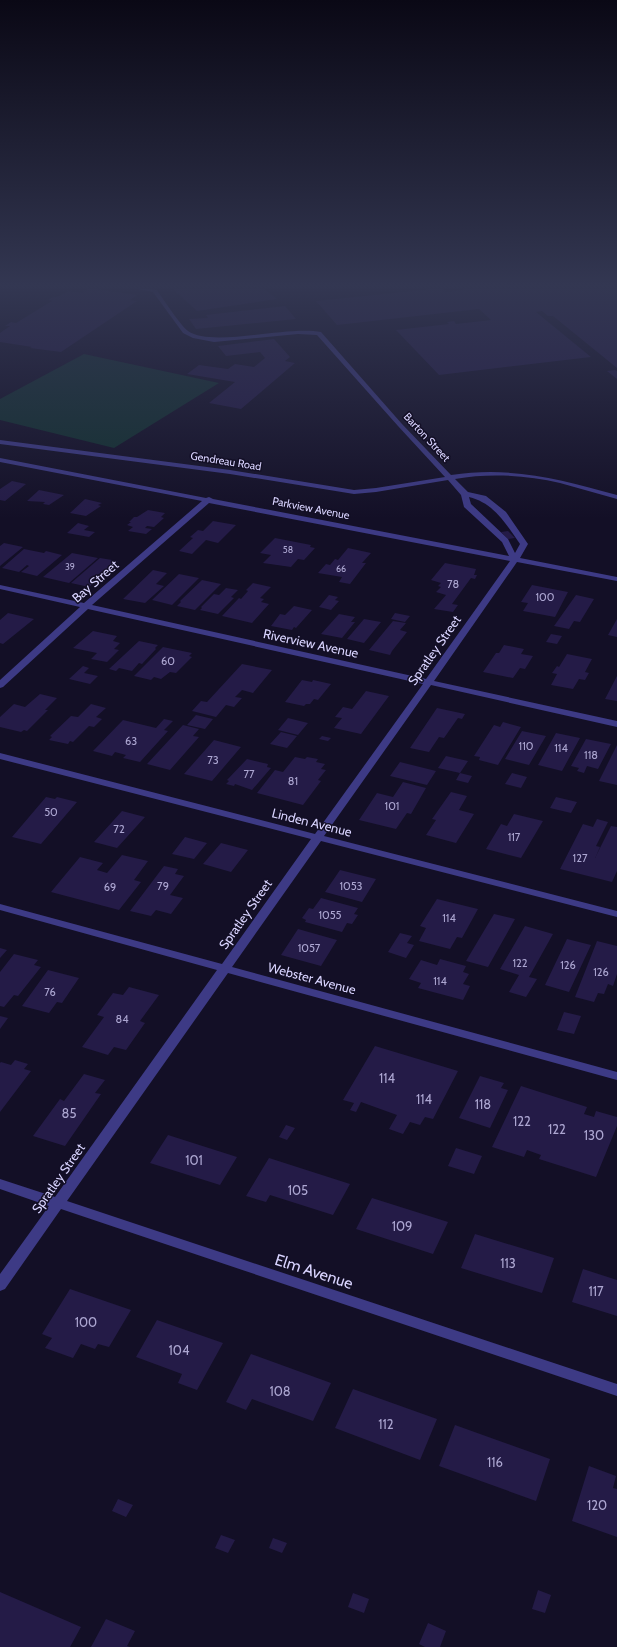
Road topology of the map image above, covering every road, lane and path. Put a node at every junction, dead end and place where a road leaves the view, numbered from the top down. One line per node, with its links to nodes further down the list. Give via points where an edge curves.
1 (348, 365): 4 (street, Barton Street)
2 (0, 442): 4 (street, Gendreau Road, via 230,472 354,492)
3 (0, 460): 7 (street, Parkview Avenue)
4 (449, 477): 5 (street, Barton Street); 6 (street, Gendreau Road, via 473,474 530,476 560,481)
5 (465, 494): 8 (street, Barton Street, via 467,505 505,541); 8 (street, via 483,498 503,514 524,544)
6 (617, 497)
7 (209, 499): 8 (street, Parkview Avenue); 11 (street, Bay Street)
8 (515, 560): 9 (street, Parkview Avenue); 12 (street, Spratley Street)
9 (617, 579)
10 (0, 587): 11 (street, Riverview Avenue)
11 (86, 606): 12 (street, Riverview Avenue); 13 (street, Bay Street)
12 (429, 682): 14 (street, Riverview Avenue); 16 (street, Spratley Street)
13 (0, 685)
14 (617, 724)
15 (0, 756): 16 (street, Linden Avenue)
16 (317, 837): 18 (street, Linden Avenue); 19 (street, Spratley Street)
17 (0, 907): 19 (street, Webster Avenue)
18 (617, 914)
19 (224, 968): 20 (street, Webster Avenue); 22 (street, Spratley Street)
20 (617, 1076)
21 (0, 1184): 22 (street, Elm Avenue)
22 (56, 1203): 23 (street, Spratley Street); 24 (street, Elm Avenue)
23 (0, 1285)
24 (617, 1390)

